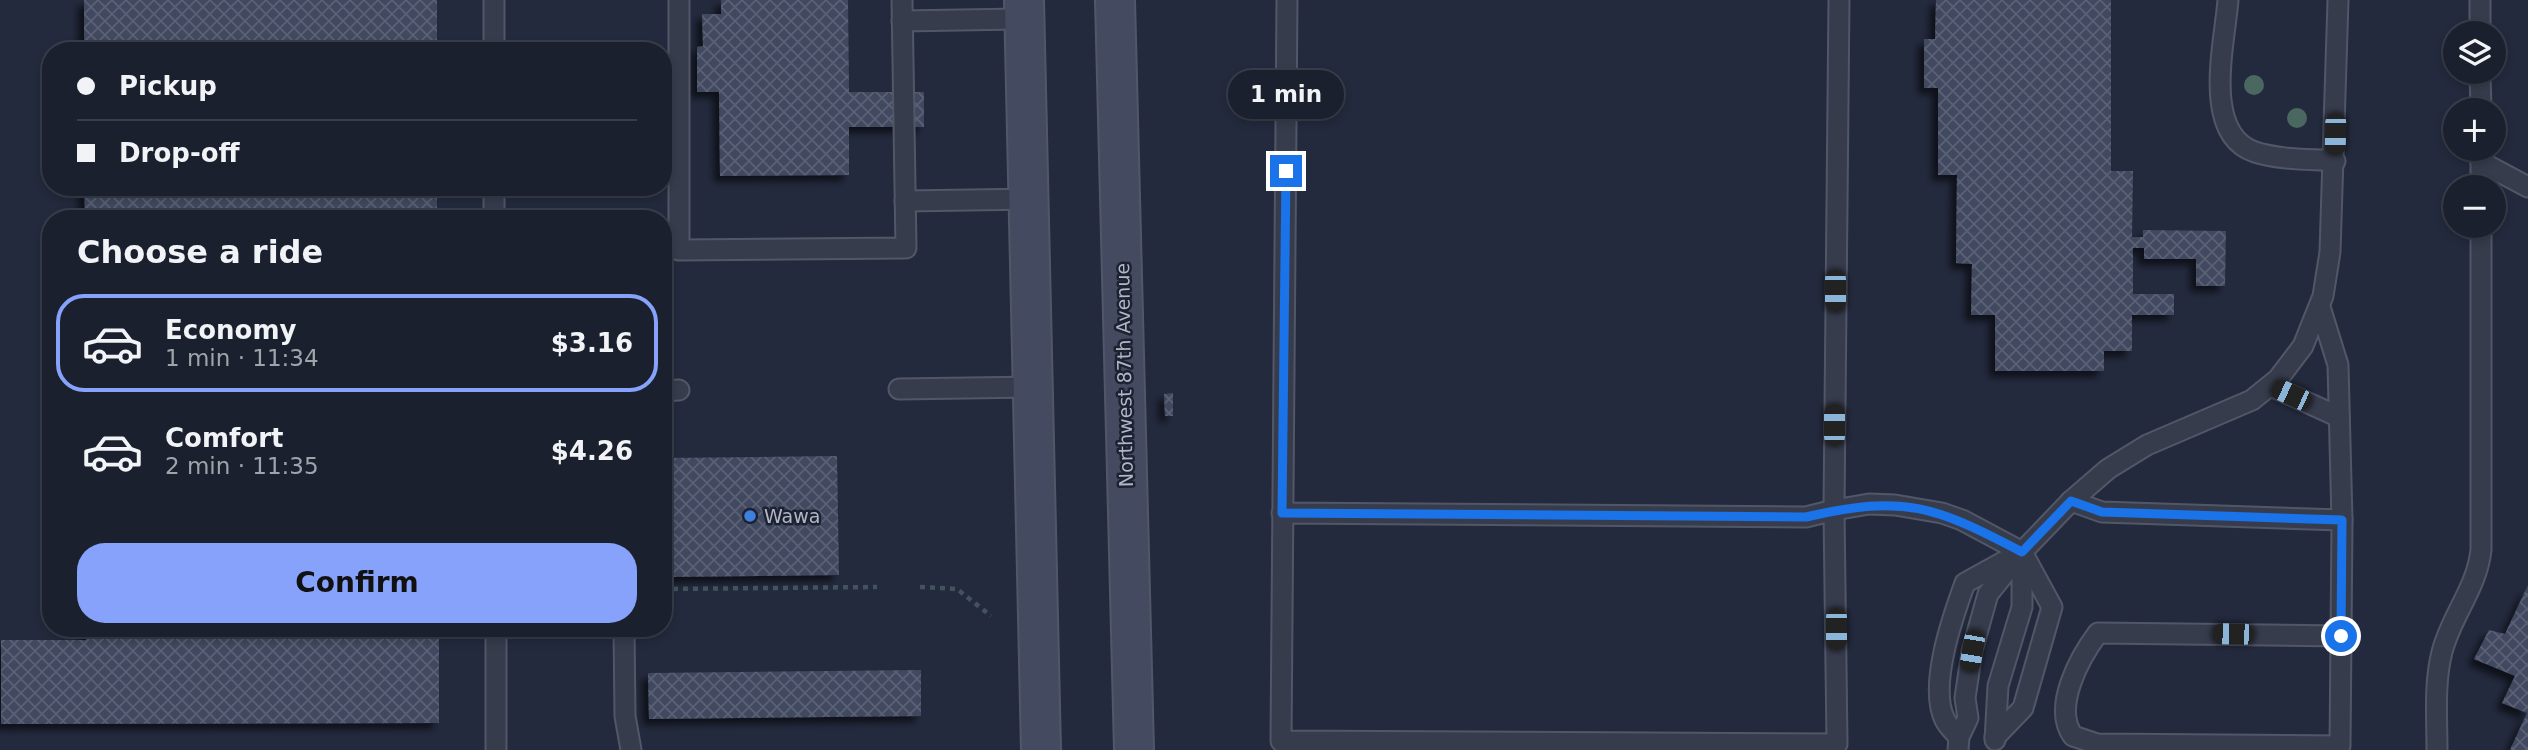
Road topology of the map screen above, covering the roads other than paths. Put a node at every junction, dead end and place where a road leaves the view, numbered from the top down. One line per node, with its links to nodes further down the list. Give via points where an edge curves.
1 (494, 0): 13 (lane)
2 (679, 0): 18 (lane, via 679,250 906,248)
3 (902, 0): 11 (lane)
4 (1115, 0): 38 (main road, Northwest 87th Avenue)
5 (1287, 0): 27 (lane)
6 (1839, 0): 26 (lane)
7 (2228, 0): 14 (lane, via 2220,85 2230,134 2253,151)
8 (2338, 0): 14 (lane)
9 (2480, 0): 12 (lane)
10 (1024, 10): 11 (lane); 17 (main road)
11 (902, 20): 18 (lane)
12 (2480, 21)
13 (494, 42)
14 (2335, 161): 20 (lane, via 2330,252)
15 (2490, 161): 16 (lane)
16 (2528, 187)
17 (1029, 199): 18 (lane); 22 (main road)
18 (905, 201)
19 (2481, 238): 39 (lane, via 2481,550 2470,590 2442,651)
20 (2320, 307): 21 (lane, via 2298,354); 24 (lane, via 2338,365)
21 (2271, 386): 24 (lane); 25 (lane, via 2234,411 2132,453)
22 (1033, 387): 23 (lane); 37 (main road)
23 (899, 389)
24 (2339, 417): 28 (lane)
25 (2071, 501): 28 (lane, via 2102,512); 29 (lane)
26 (1834, 510): 27 (lane, via 1806,517); 27 (lane, via 1837,744 1281,741); 29 (lane, via 1868,504 1942,513)
27 (1282, 513)
28 (2342, 520): 30 (lane)
29 (2022, 552): 33 (lane, via 2022,607 1998,686); 33 (lane, via 2052,607 2023,708); 34 (lane, via 1988,594 1967,682 1968,718); 34 (lane, via 1965,583 1961,594 1941,674 1942,710)
30 (2341, 636): 30 (lane, via 2098,633 2074,676 2066,710 2068,730 2097,744 2340,746)
31 (496, 637): 35 (lane)
32 (625, 638): 36 (lane, via 625,716)
33 (1995, 743)
34 (1959, 744)
35 (496, 750)
36 (631, 750)
37 (1041, 750)
38 (1134, 750)
39 (2437, 750)

